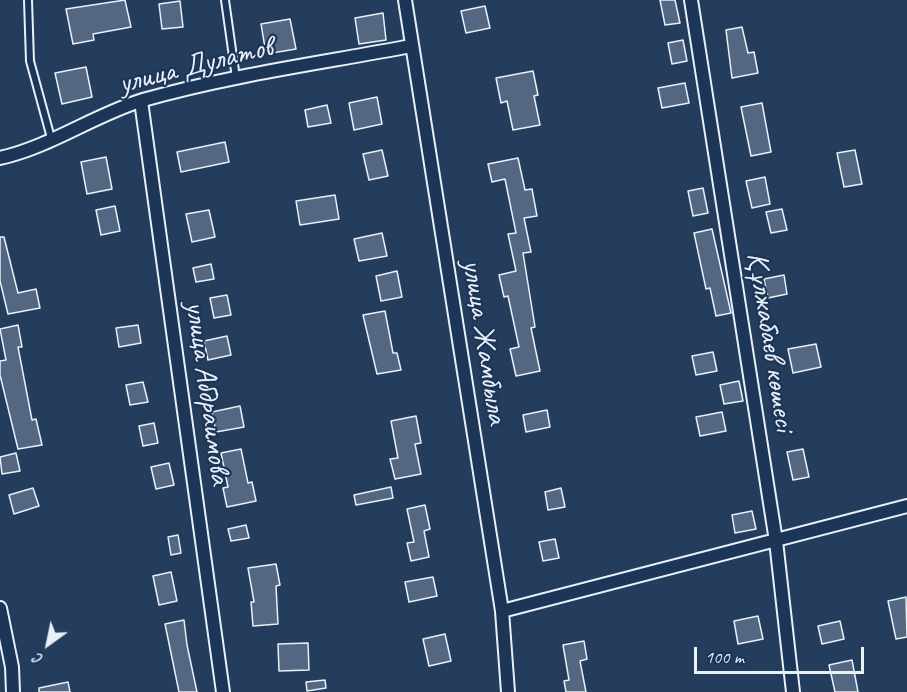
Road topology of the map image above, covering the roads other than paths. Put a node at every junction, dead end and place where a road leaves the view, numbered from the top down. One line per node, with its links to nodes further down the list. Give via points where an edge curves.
1 (28, 0): 8 (lane, via 30,61)
2 (225, 0): 6 (lane)
3 (405, 0): 5 (street, улица Жамбыла)
4 (691, 0): 11 (street, Құлжабаев көшесі)
5 (411, 46): 6 (street, улица Дулатов); 13 (street, улица Жамбыла)
6 (236, 79): 7 (street, улица Дулатов)
7 (141, 101): 8 (street, улица Дулатов); 16 (street, улица Абдраимова)
8 (51, 138): 9 (street, улица Дулатов)
9 (0, 159)
10 (907, 506): 11 (street)
11 (776, 541): 13 (street); 18 (street, Құлжабаев көшесі)
12 (0, 608): 14 (street)
13 (502, 611): 17 (street, улица Жамбыла)
14 (6, 665): 15 (street)
15 (13, 692)
16 (223, 692)
17 (508, 692)
18 (793, 692)

